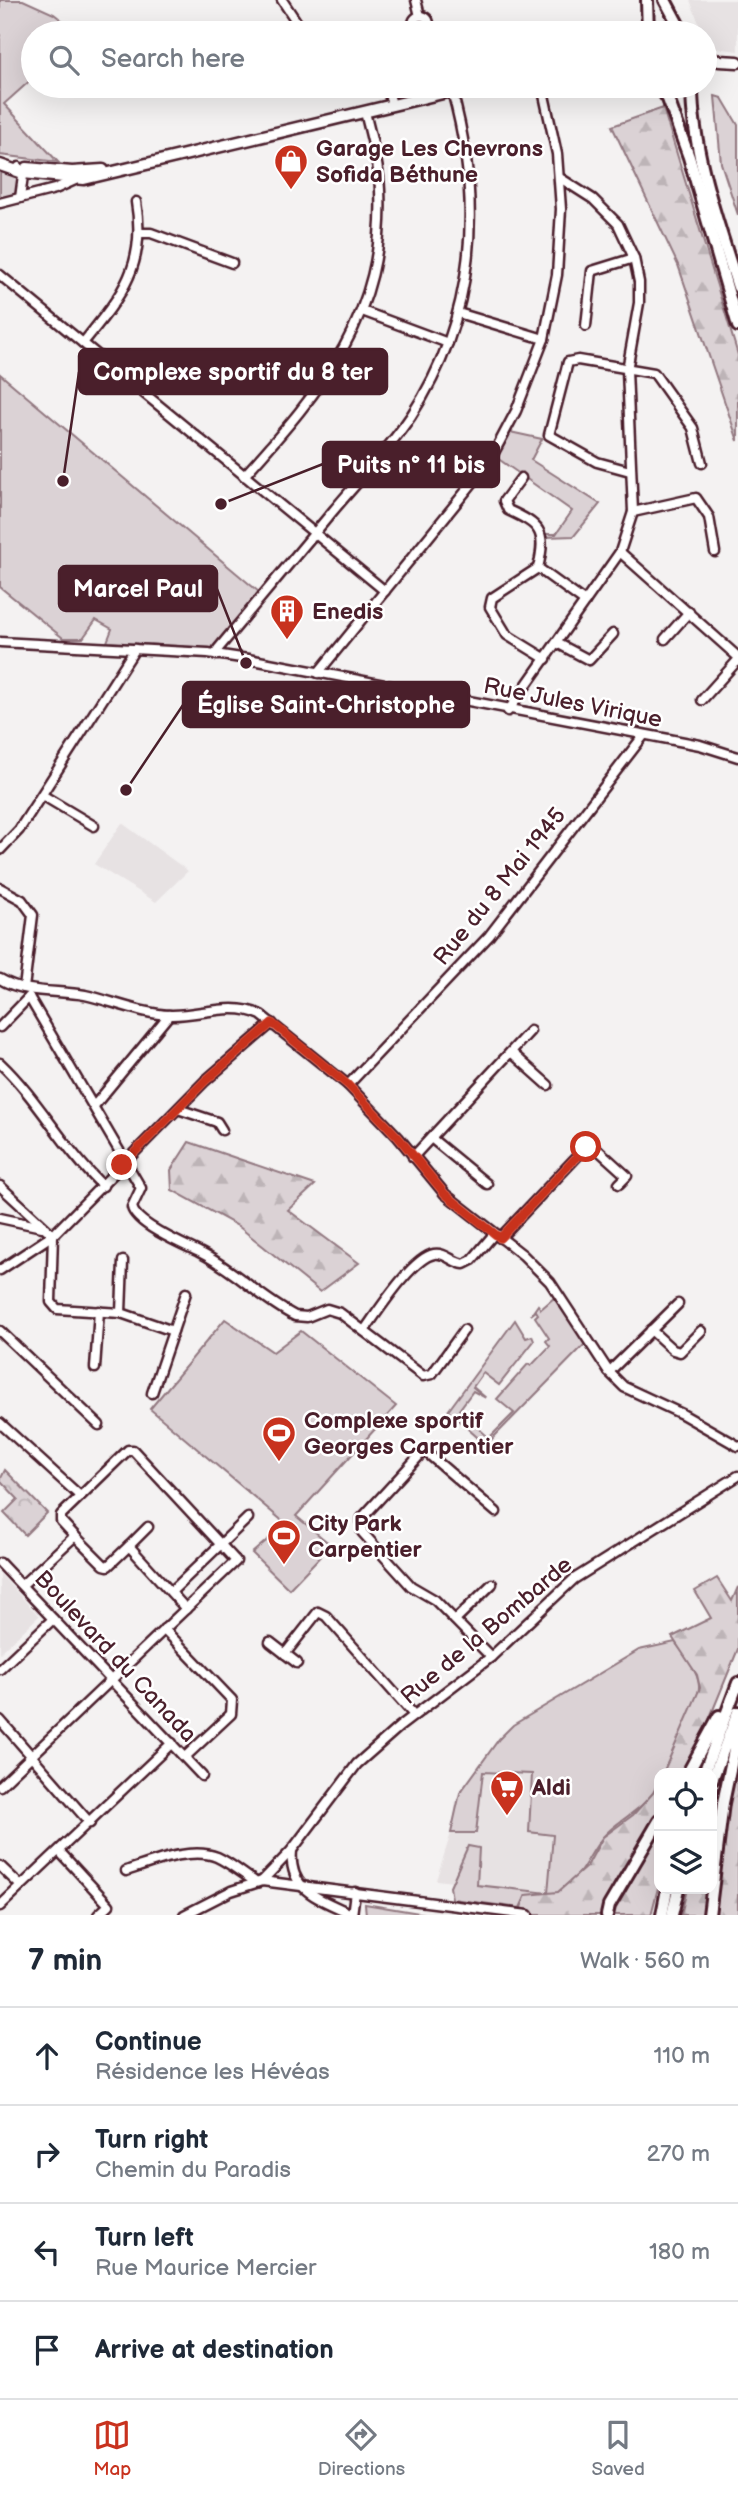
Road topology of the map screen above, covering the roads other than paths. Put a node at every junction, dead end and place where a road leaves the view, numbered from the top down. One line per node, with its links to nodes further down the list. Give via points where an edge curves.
1 (415, 0): 5 (street)
2 (648, 0): 9 (highway)
3 (665, 0): 10 (highway)
4 (286, 2): 6 (street)
5 (420, 16): 7 (street); 8 (street)
6 (297, 21)
7 (415, 21)
8 (429, 21)
9 (649, 21)
10 (679, 21)
11 (719, 61): 12 (main road)
12 (738, 62)
13 (390, 98): 19 (street)
14 (422, 98): 19 (main road)
15 (454, 98): 36 (street, via 472,200 468,265)
16 (544, 98): 25 (street)
17 (667, 98): 38 (highway)
18 (693, 98): 34 (highway, via 703,164)
19 (392, 105): 20 (main road)
20 (365, 112): 24 (main road); 35 (street, via 379,178 380,218 379,247)
21 (1, 165): 22 (main road)
22 (21, 170): 23 (main road); 26 (main road); 27 (street)
23 (102, 170): 24 (main road); 26 (main road)
24 (115, 172): 26 (main road)
25 (560, 177): 31 (street, via 593,199 618,224); 39 (street, via 557,275)
26 (75, 180): 27 (street)
27 (20, 198): 29 (street)
28 (136, 202): 30 (street)
29 (0, 203)
30 (139, 233): 32 (street, via 151,233); 40 (street, via 128,285)
31 (634, 258): 37 (street, via 592,271); 42 (street, via 639,303)
32 (232, 263)
33 (0, 275): 40 (street)
34 (738, 287)
35 (362, 311): 41 (street); 45 (street, via 328,376)
36 (458, 313): 39 (street); 41 (street)
37 (586, 326)
38 (738, 326)
39 (544, 339): 52 (street, via 516,411 488,464)
40 (83, 343): 45 (street)
41 (448, 343): 48 (street, via 409,419)
42 (627, 370): 43 (street, via 654,373 693,428); 44 (street); 44 (street, via 568,362 549,435 597,462)
43 (702, 463)
44 (630, 471): 47 (street)
45 (244, 476): 48 (street)
46 (521, 478): 51 (street, via 504,501 508,510 536,524 542,552)
47 (633, 512): 49 (street); 50 (street, via 696,498 709,517)
48 (314, 533): 52 (street); 60 (street)
49 (620, 552): 53 (street); 54 (street)
50 (715, 552)
51 (538, 568): 53 (street); 62 (street, via 492,598 490,607 507,635)
52 (385, 591): 63 (street)
53 (585, 602): 58 (street)
54 (689, 612): 56 (street); 61 (street)
55 (613, 634): 58 (street, via 589,660)
56 (665, 639)
57 (0, 642): 59 (street, Rue Jules Virique)
58 (557, 643): 62 (street)
59 (135, 649): 60 (street, Rue Jules Virique); 68 (street)
60 (217, 655): 63 (street, Rue Jules Virique)
61 (738, 658): 64 (street)
62 (546, 659): 65 (street)
63 (318, 673): 65 (street, Rue Jules Virique)
64 (702, 700)
65 (509, 710): 66 (street, Rue Jules Virique)
66 (644, 735): 67 (street, Rue Jules Virique); 80 (street, Rue du 8 Mai 1945, via 489,936)
67 (738, 757)
68 (42, 795): 69 (street); 70 (street)
69 (94, 826)
70 (0, 850)
71 (0, 888): 73 (street, via 22,900 33,915)
72 (0, 979): 73 (street)
73 (27, 991): 74 (street, via 82,995); 76 (street); 82 (street)
74 (169, 1015): 75 (street, via 245,1010); 82 (street)
75 (272, 1023): 80 (street); 83 (street)
76 (0, 1027)
77 (530, 1031): 78 (street)
78 (511, 1052): 81 (street); 85 (street)
79 (0, 1063): 91 (street, via 26,1088 59,1139)
80 (348, 1085): 86 (street)
81 (548, 1085)
82 (94, 1106): 87 (street)
83 (178, 1109): 84 (street, via 217,1122); 87 (street)
84 (222, 1130)
85 (431, 1138): 86 (street); 88 (street)
86 (413, 1157): 95 (street, via 445,1194)
87 (126, 1162): 91 (street); 104 (street, via 142,1191 132,1208 136,1216 212,1259 295,1316 303,1318 330,1309)
88 (487, 1184)
89 (620, 1184): 95 (street, via 627,1175 596,1148 586,1147)
90 (0, 1186): 93 (street)
91 (103, 1186): 94 (street)
92 (0, 1218): 93 (street)
93 (42, 1227): 94 (street)
94 (53, 1235): 97 (street); 100 (street, via 51,1302 57,1309)
95 (497, 1236): 104 (street, via 464,1264 439,1254 425,1258); 109 (street, via 550,1282)
96 (124, 1261): 101 (street)
97 (0, 1270)
98 (186, 1293): 103 (street)
99 (678, 1304): 106 (street)
100 (99, 1311): 101 (street); 108 (street)
101 (121, 1312): 103 (street)
102 (0, 1331): 112 (street)
103 (173, 1331): 110 (street)
104 (364, 1331): 105 (street, via 416,1372 428,1376)
105 (464, 1331)
106 (651, 1331): 107 (street, via 680,1352); 109 (street)
107 (701, 1331)
108 (95, 1368)
109 (609, 1372): 113 (street, via 634,1392)
110 (152, 1393)
111 (0, 1423): 115 (street)
112 (99, 1425)
113 (738, 1446)
114 (738, 1476): 132 (street, Rue de la Bombarde, via 574,1579)
115 (80, 1496): 119 (street, via 61,1515); 120 (street, via 133,1450)
116 (496, 1512): 128 (street, via 426,1452 361,1521 362,1532 411,1586 435,1600)
117 (248, 1518): 120 (street)
118 (148, 1527): 121 (street)
119 (75, 1536): 121 (street, via 108,1566); 124 (street)
120 (221, 1544): 125 (street); 126 (street, via 236,1561)
121 (129, 1546): 125 (street)
122 (0, 1563): 124 (street, Boulevard du Canada)
123 (492, 1584): 128 (street)
124 (22, 1585): 127 (street, Boulevard du Canada)
125 (170, 1592): 126 (street)
126 (186, 1609): 129 (street)
127 (53, 1619): 134 (street); 135 (street, Boulevard du Canada)
128 (455, 1620): 132 (street)
129 (164, 1629): 135 (street); 143 (street, via 234,1707)
130 (270, 1642): 131 (street)
131 (285, 1654): 133 (street); 138 (street, via 318,1612)
132 (491, 1657): 138 (street, Rue de la Bombarde)
133 (297, 1664)
134 (0, 1669)
135 (110, 1680): 141 (street, Boulevard du Canada); 142 (street)
136 (736, 1688): 144 (highway); 145 (highway)
137 (738, 1712): 146 (highway)
138 (414, 1715): 151 (street, Rue de la Bombarde, via 357,1764)
139 (0, 1720): 142 (street)
140 (738, 1731): 163 (highway, via 723,1802)
141 (172, 1743): 143 (street, Boulevard du Canada); 149 (street)
142 (31, 1756): 148 (street); 149 (street)
143 (185, 1757): 147 (street, Boulevard du Canada)
144 (691, 1768)
145 (706, 1768)
146 (717, 1768)
147 (202, 1776)
148 (0, 1786)
149 (90, 1823): 152 (street)
150 (654, 1830): 162 (highway)
151 (292, 1850): 155 (street, Rue de la Bombarde); 156 (street, via 291,1872)
152 (59, 1851): 157 (street); 164 (street, via 109,1905)
153 (0, 1866): 157 (street)
154 (126, 1871): 155 (street, via 199,1854 216,1857)
155 (258, 1881): 156 (street); 165 (street)
156 (299, 1885): 158 (street); 166 (street)
157 (21, 1886): 161 (street)
158 (355, 1892): 166 (street); 167 (street)
159 (666, 1894): 169 (highway)
160 (677, 1894): 170 (highway)
161 (0, 1906)
162 (608, 1910): 168 (highway)
163 (710, 1914)
164 (98, 1915)
165 (184, 1915)
166 (352, 1915)
167 (528, 1915)
168 (596, 1915)
169 (662, 1915)
170 (672, 1915)

